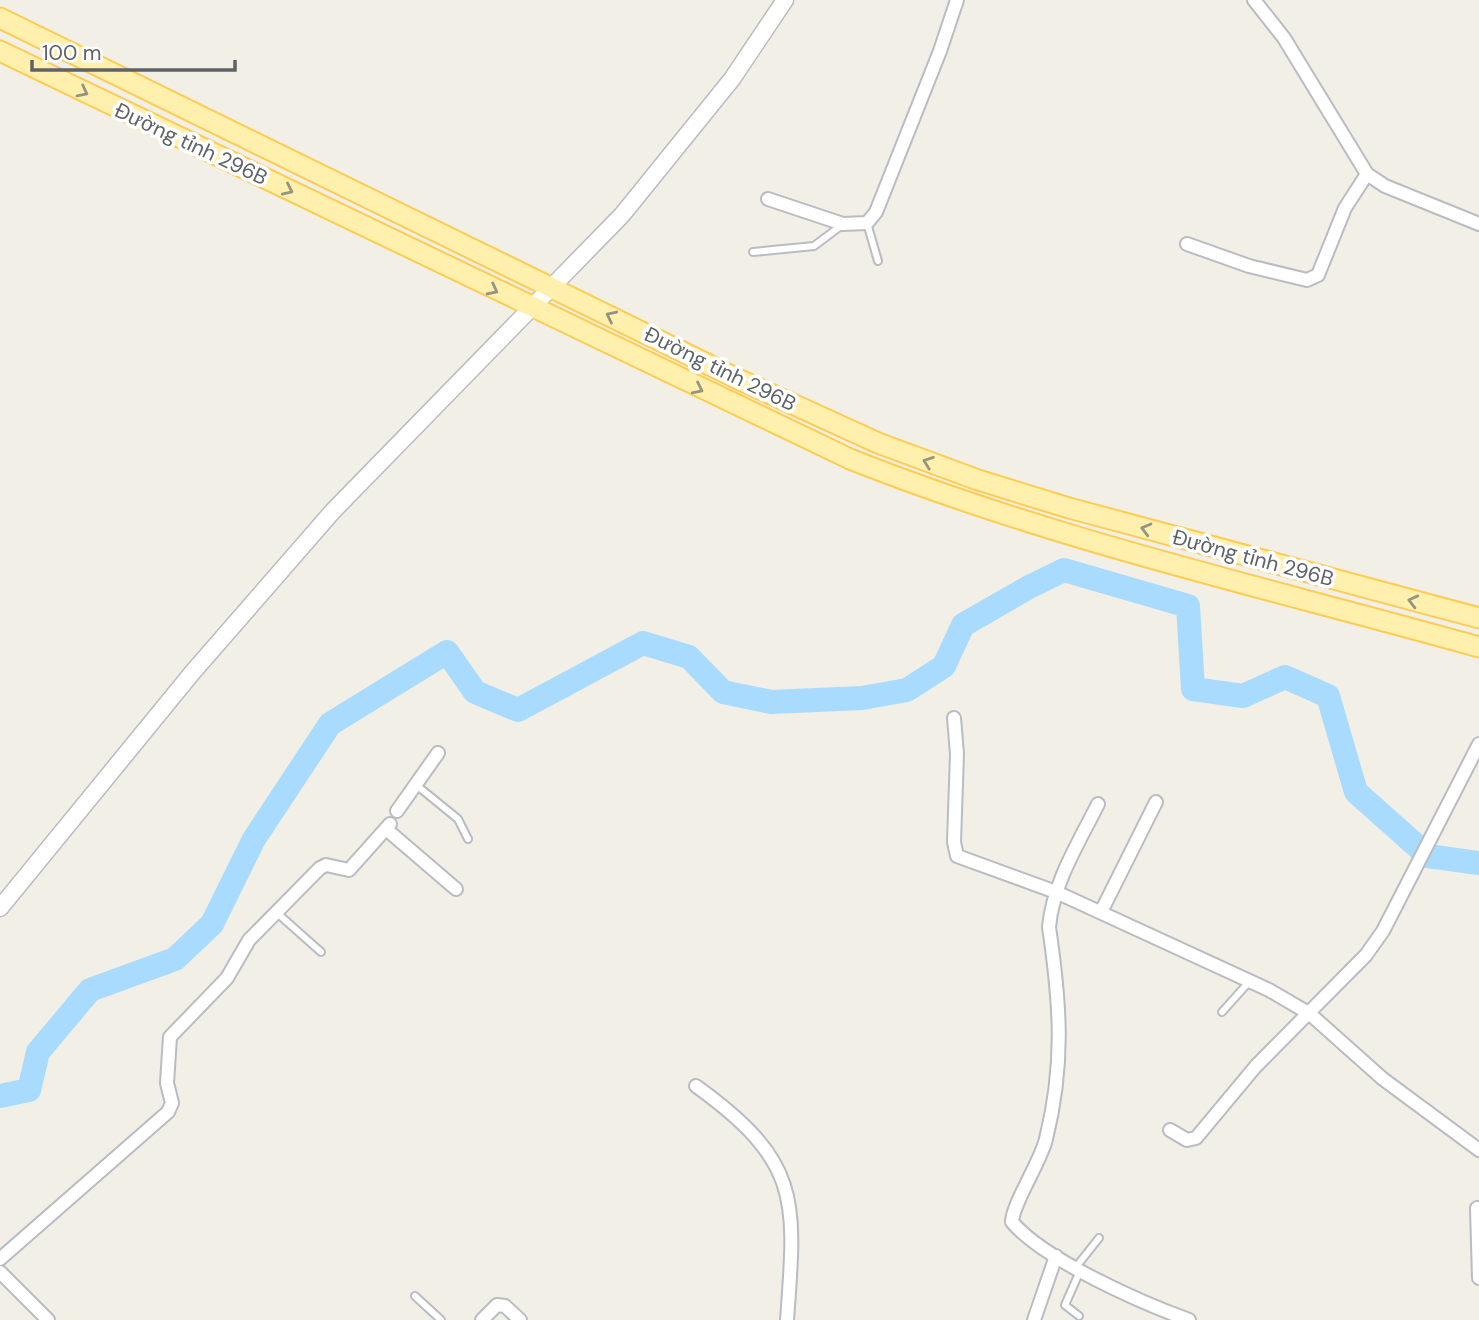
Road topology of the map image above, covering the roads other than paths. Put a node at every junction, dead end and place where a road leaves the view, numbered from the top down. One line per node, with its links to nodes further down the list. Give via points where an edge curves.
1 (785, 0): 14 (street, via 732,79 670,156 622,215)
2 (957, 0): 8 (street, via 876,212)
3 (1254, 0): 6 (street, via 1284,38)
4 (0, 18): 14 (main road, Đường tỉnh 296B)
5 (0, 51): 15 (main road, Đường tỉnh 296B, one-way to 15)
6 (1367, 174): 10 (street, via 1385,186); 11 (street, via 1345,208 1318,275 1307,280 1250,267)
7 (768, 199): 9 (street)
8 (867, 223): 9 (street); 13 (lane)
9 (844, 224): 12 (lane, via 814,246)
10 (1479, 224)
11 (1187, 244)
12 (753, 252)
13 (877, 261)
14 (552, 287): 15 (street); 16 (main road, Đường tỉnh 296B, one-way to 14, via 1069,508 932,464 740,380)
15 (532, 309): 17 (main road, Đường tỉnh 296B, one-way to 17, via 807,440 932,491 1046,530); 28 (street, via 333,511 192,673)
16 (1479, 618)
17 (1479, 647)
18 (954, 718): 27 (street, via 957,856)
19 (1479, 744): 34 (street, via 1383,930 1366,955)
20 (438, 752): 21 (street)
21 (415, 784): 24 (street); 25 (lane, via 457,819)
22 (1156, 802): 30 (street)
23 (1098, 804): 27 (street)
24 (397, 811)
25 (468, 839)
26 (456, 889): 29 (street, via 388,826 354,867 320,868)
27 (1056, 892): 30 (street); 40 (street, via 1049,927 1061,1014 1056,1088 1038,1166 1012,1217 1017,1228)
28 (0, 908)
29 (276, 912): 31 (lane); 41 (street, via 249,940 214,994 170,1037 167,1083 172,1103 168,1112)
30 (1101, 912): 32 (street)
31 (321, 952)
32 (1250, 980): 33 (lane); 34 (street)
33 (1222, 1012)
34 (1310, 1014): 36 (street, via 1256,1066 1196,1138 1187,1140); 37 (street, via 1383,1079)
35 (696, 1086): 51 (street, via 757,1136 785,1184 793,1244)
36 (1170, 1130)
37 (1479, 1150)
38 (1477, 1208): 44 (street)
39 (1098, 1238): 42 (lane)
40 (1056, 1256): 42 (street); 52 (street)
41 (0, 1259)
42 (1078, 1268): 46 (lane, via 1065,1305); 53 (street, via 1120,1292)
43 (0, 1272): 47 (street)
44 (1479, 1278)
45 (415, 1296): 48 (lane)
46 (1079, 1316)
47 (48, 1320)
48 (441, 1320)
49 (482, 1320): 50 (street, via 497,1305 505,1306)
50 (520, 1320)
51 (787, 1320)
52 (1034, 1320)
53 (1189, 1320)

